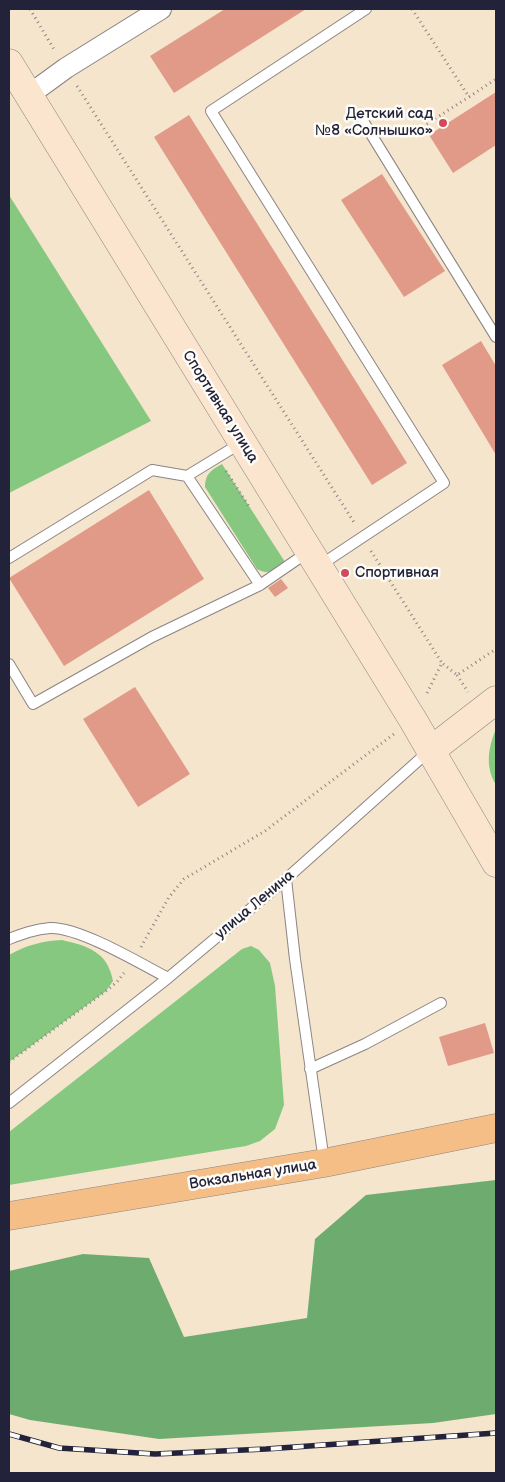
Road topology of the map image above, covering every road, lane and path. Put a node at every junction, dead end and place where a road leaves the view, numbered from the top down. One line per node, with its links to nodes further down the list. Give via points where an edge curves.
1 (30, 9): 6 (path)
2 (366, 9): 15 (lane, via 211,111 444,483)
3 (412, 9): 9 (path)
4 (159, 10): 6 (street)
5 (9, 64): 8 (street, Спортивная улица)
6 (66, 68): 8 (street); 15 (path)
7 (496, 79): 9 (path)
8 (29, 95): 13 (street, Спортивная улица)
9 (469, 97): 11 (path)
10 (363, 121): 12 (lane)
11 (414, 132)
12 (496, 338)
13 (242, 443): 14 (lane); 17 (street, Спортивная улица)
14 (187, 476): 16 (lane, via 152,470); 18 (lane)
15 (363, 537): 17 (lane); 20 (path)
16 (9, 558)
17 (314, 559): 18 (lane); 23 (street, Спортивная улица)
18 (260, 585): 21 (lane, via 152,637 33,704)
19 (496, 649): 20 (path, via 456,675)
20 (442, 663): 23 (path)
21 (9, 664)
22 (496, 700): 24 (street, улица Ленина)
23 (413, 720): 24 (street, Спортивная улица); 28 (path, via 264,831 184,879)
24 (430, 751): 25 (street, Спортивная улица); 26 (lane, улица Ленина)
25 (496, 863)
26 (286, 879): 29 (lane, улица Ленина); 32 (lane)
27 (9, 939): 28 (lane, via 28,931 52,928 82,936)
28 (133, 959): 29 (lane); 31 (path, via 117,982)
29 (168, 978): 33 (lane, улица Ленина)
30 (441, 1003): 32 (lane)
31 (9, 1062)
32 (310, 1069): 35 (lane)
33 (9, 1103)
34 (496, 1128): 35 (highway, Вокзальная улица)
35 (324, 1163): 36 (highway, Вокзальная улица)
36 (9, 1216)

